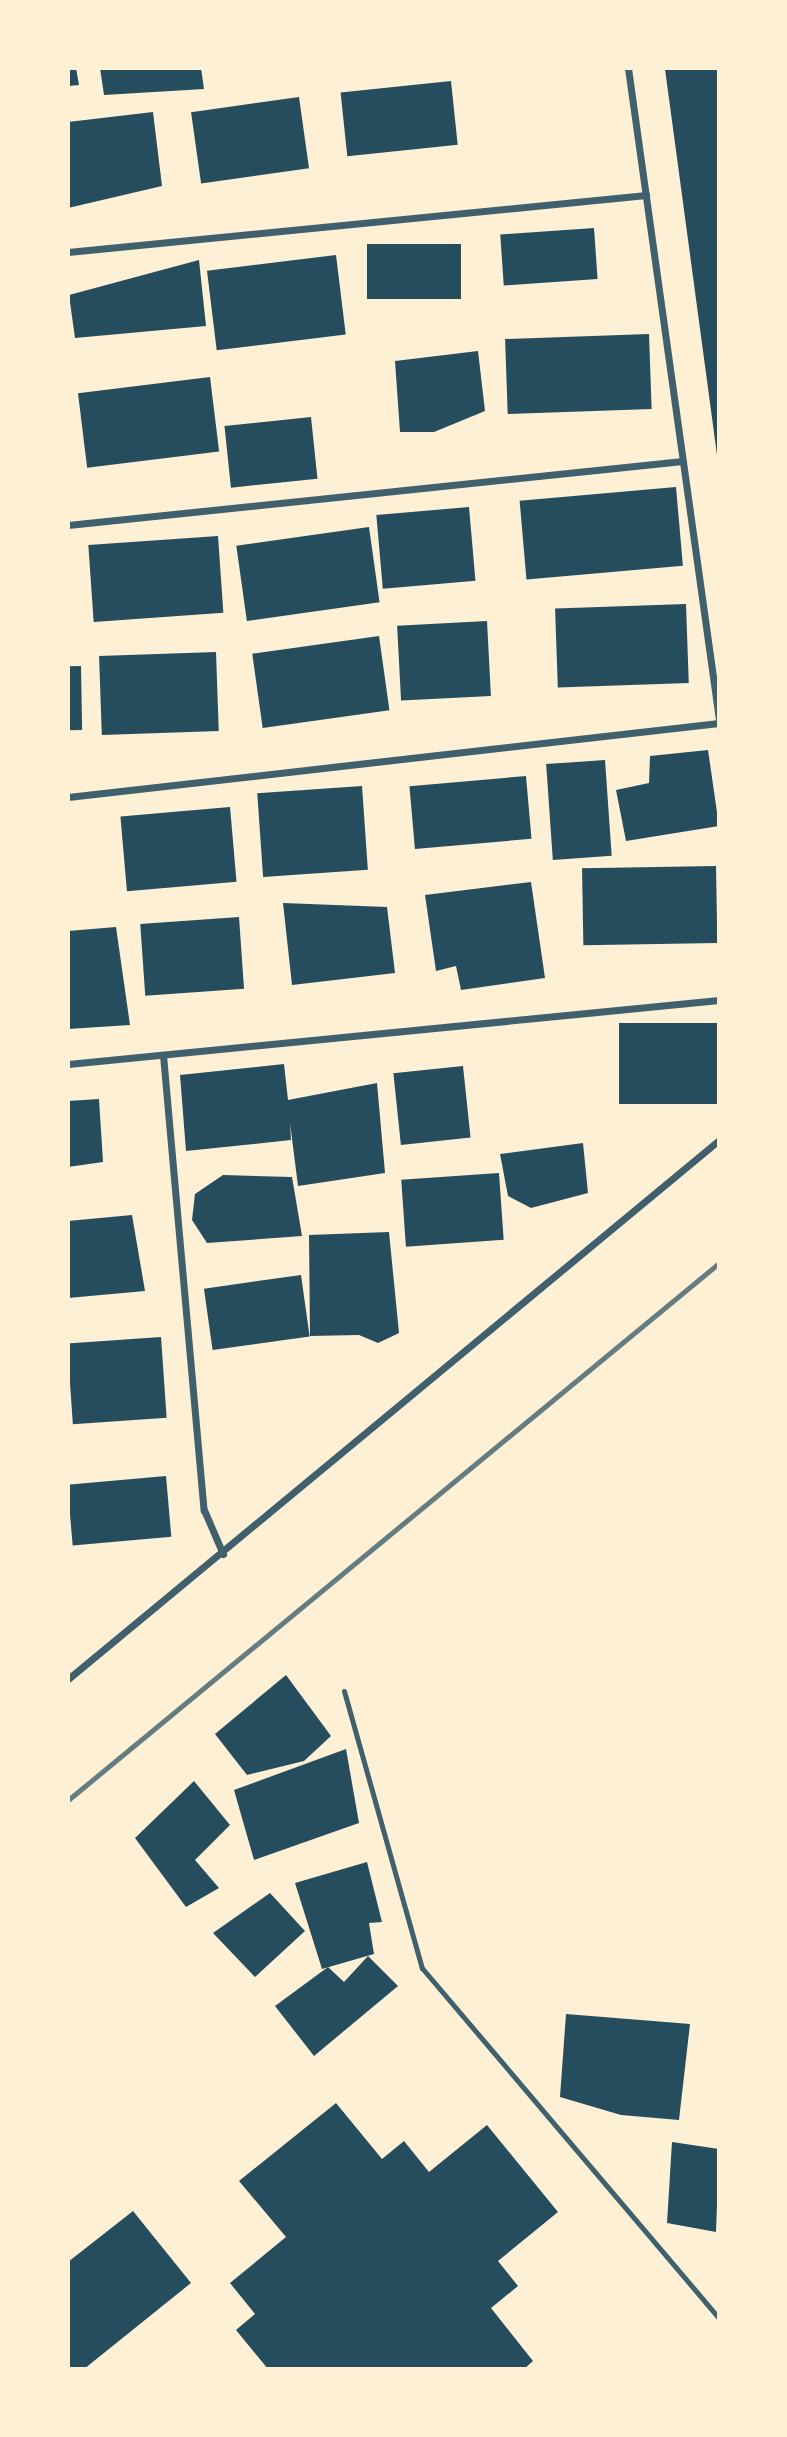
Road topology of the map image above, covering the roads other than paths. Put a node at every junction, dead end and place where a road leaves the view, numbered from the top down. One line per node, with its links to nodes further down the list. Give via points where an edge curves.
1 (628, 68): 2 (street)
2 (646, 195): 3 (street); 4 (street)
3 (68, 252)
4 (683, 461): 5 (street); 6 (street)
5 (68, 525)
6 (719, 721): 7 (street)
7 (68, 797)
8 (719, 999): 9 (street)
9 (163, 1055): 10 (street); 12 (street, via 204,1510)
10 (68, 1064)
11 (719, 1140): 12 (street)
12 (223, 1553): 13 (street)
13 (68, 1679)
14 (344, 1691): 15 (lane, via 422,1968)
15 (719, 2318)

